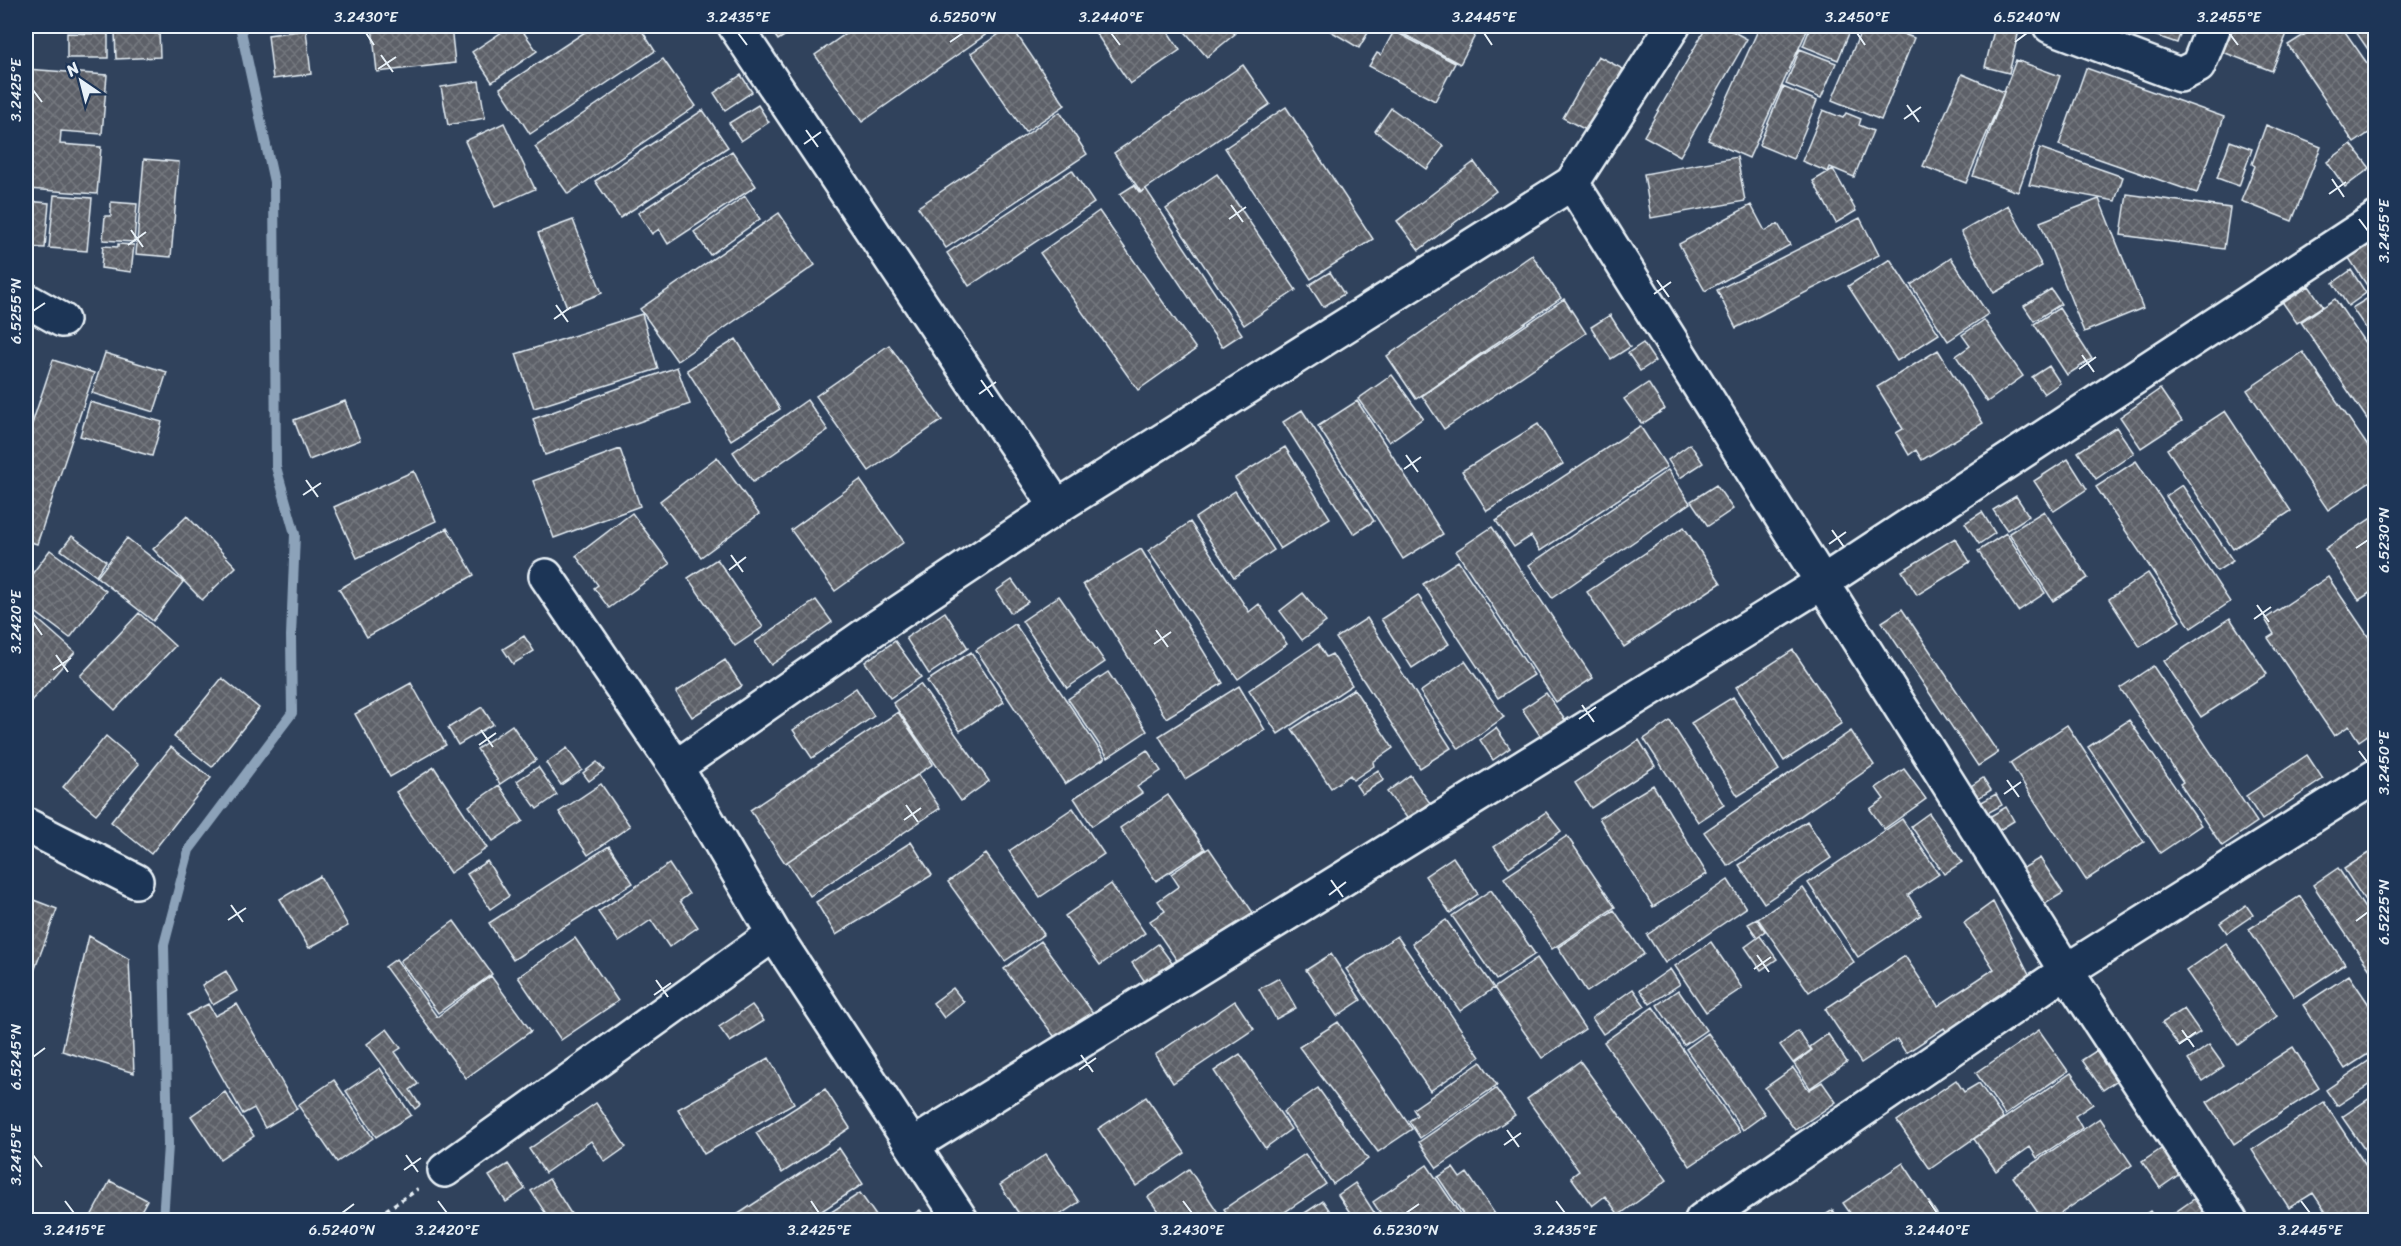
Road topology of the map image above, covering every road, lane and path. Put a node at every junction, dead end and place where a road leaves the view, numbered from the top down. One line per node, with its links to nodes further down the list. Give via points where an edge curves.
1 (735, 26): 9 (street)
2 (1673, 26): 5 (street)
3 (2050, 26): 4 (street, via 2180,75 2198,66)
4 (2214, 26)
5 (1572, 183): 9 (street); 11 (street)
6 (2376, 219): 11 (street)
7 (26, 300): 8 (street)
8 (62, 320)
9 (1057, 507): 12 (street)
10 (546, 576): 12 (street)
11 (1823, 582): 17 (street); 18 (street)
12 (676, 767): 16 (street)
13 (2376, 776): 17 (street)
14 (26, 825): 15 (street)
15 (136, 882)
16 (774, 934): 18 (street); 19 (street)
17 (2066, 971): 22 (street); 23 (street)
18 (913, 1145): 21 (street)
19 (445, 1170): 20 (path)
20 (371, 1221)
21 (960, 1221)
22 (1702, 1221)
23 (2230, 1221)

